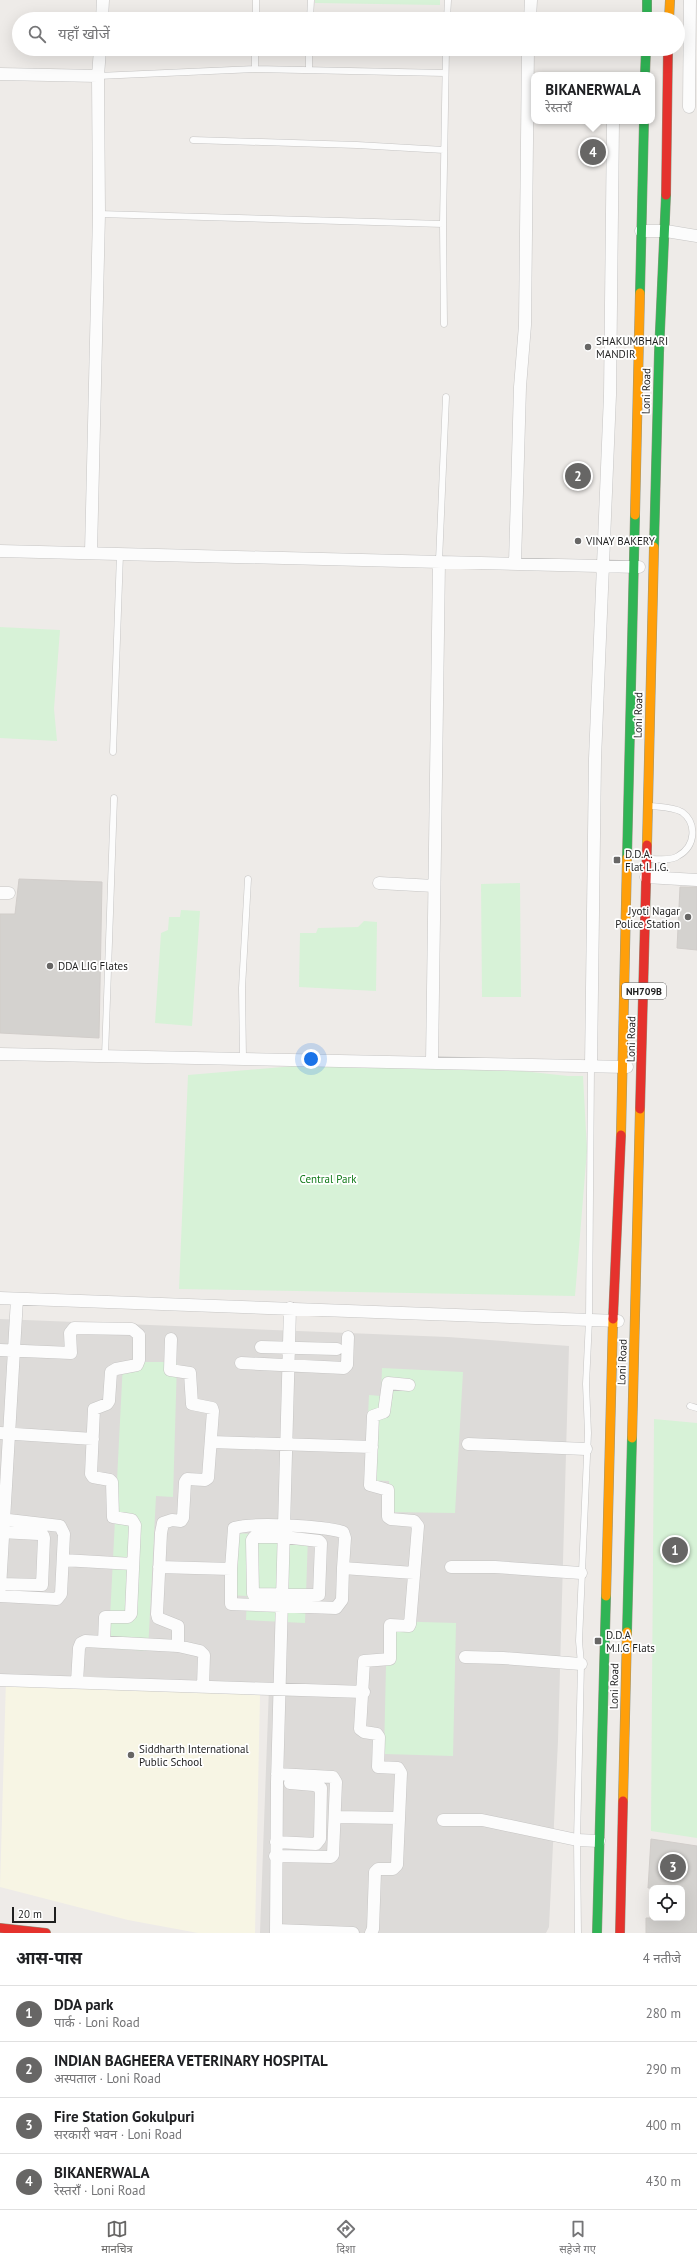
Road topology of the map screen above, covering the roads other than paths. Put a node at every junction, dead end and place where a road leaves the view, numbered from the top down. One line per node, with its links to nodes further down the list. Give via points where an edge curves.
1 (103, 0): 9 (street)
2 (256, 0): 10 (lane)
3 (311, 0): 11 (lane)
4 (448, 0): 12 (lane)
5 (531, 0): 13 (street)
6 (647, 0): 14 (main road)
7 (670, 0): 15 (main road)
8 (690, 0): 29 (street)
9 (102, 12)
10 (256, 12)
11 (310, 12)
12 (447, 12)
13 (530, 12)
14 (646, 12)
15 (669, 12)
16 (99, 56): 28 (street)
17 (255, 56): 23 (lane)
18 (309, 56): 24 (lane)
19 (446, 56): 26 (lane)
20 (528, 56): 45 (street, via 525,325 520,387)
21 (646, 56): 25 (main road)
22 (668, 56): 36 (main road, Loni Road / NH709B)
23 (255, 69): 24 (lane); 28 (lane)
24 (308, 70): 26 (lane)
25 (645, 72)
26 (445, 73): 33 (lane)
27 (0, 74): 28 (street)
28 (98, 76): 34 (street)
29 (689, 107)
30 (613, 124): 46 (street, via 610,395)
31 (644, 124): 37 (main road, Loni Road / NH709B)
32 (193, 140): 33 (lane)
33 (444, 150): 35 (lane)
34 (99, 214): 35 (lane); 42 (street)
35 (443, 224): 39 (lane)
36 (666, 231): 37 (street); 38 (street); 48 (main road, Loni Road / NH709B, via 659,353)
37 (642, 232): 47 (main road, Loni Road / NH709B)
38 (697, 236)
39 (444, 324)
40 (446, 397): 44 (lane)
41 (0, 551): 42 (street)
42 (91, 552): 43 (street)
43 (120, 554): 44 (street); 49 (lane)
44 (439, 561): 45 (street); 57 (street)
45 (515, 563): 46 (street)
46 (603, 566): 47 (street); 62 (street, via 595,759)
47 (633, 567): 48 (street); 51 (main road, Loni Road / NH709B)
48 (654, 568): 51 (main road, Loni Road / NH709B)
49 (113, 752)
50 (114, 798): 59 (lane)
51 (638, 805): 52 (main road, Loni Road / NH709B); 52 (lane, via 672,808 683,812 696,829 696,838 690,848 677,857); 63 (main road, Loni Road / NH709B)
52 (647, 860): 53 (main road, Loni Road / NH709B)
53 (646, 877): 55 (street); 64 (main road, Loni Road / NH709B)
54 (248, 879): 60 (lane, via 242,988)
55 (697, 880)
56 (379, 883): 57 (street)
57 (434, 886): 61 (street)
58 (0, 1054): 59 (street)
59 (105, 1056): 60 (street)
60 (243, 1058): 61 (street)
61 (432, 1062): 62 (street)
62 (591, 1066): 63 (street); 68 (lane)
63 (622, 1067): 64 (street); 69 (main road, Loni Road / NH709B)
64 (642, 1067): 70 (main road, Loni Road / NH709B)
65 (0, 1298): 66 (street)
66 (17, 1299): 67 (street); 77 (street)
67 (290, 1308): 68 (street); 74 (street)
68 (589, 1320): 69 (street); 89 (lane)
69 (613, 1321): 70 (street); 119 (main road, Loni Road / NH709B)
70 (636, 1321): 124 (main road, Loni Road / NH709B)
71 (348, 1337): 79 (street, via 347,1365 344,1368)
72 (171, 1339): 85 (street, via 170,1370 190,1373 192,1404 212,1408)
73 (261, 1347): 74 (street)
74 (290, 1347): 75 (street); 79 (street)
75 (337, 1349)
76 (0, 1350): 77 (street)
77 (14, 1351): 83 (street); 84 (street, via 71,1353 70,1333 74,1328 132,1329 137,1332 137,1365 116,1368 110,1372 109,1401 94,1409)
78 (241, 1363): 79 (street)
79 (289, 1365): 87 (street)
80 (409, 1385): 88 (street, via 388,1383 384,1412 373,1416)
81 (690, 1406): 82 (lane)
82 (697, 1408)
83 (4, 1433): 84 (street); 90 (street)
84 (93, 1439): 94 (street, via 92,1477 112,1482 113,1517 128,1518 135,1525)
85 (211, 1442): 87 (street); 95 (street, via 208,1478 188,1479 185,1482 184,1518 181,1521 172,1520 164,1523)
86 (468, 1444): 89 (street)
87 (288, 1445): 88 (street); 91 (street)
88 (372, 1446): 99 (street, via 370,1484 388,1490 388,1517 414,1521 418,1526)
89 (586, 1449): 100 (lane)
90 (2, 1520): 92 (street); 93 (street, via 60,1526 64,1534)
91 (284, 1531): 97 (street, via 343,1532); 98 (street, via 252,1524 234,1528); 104 (street); 104 (street, via 254,1537 252,1540 253,1594); 104 (street, via 316,1539 321,1543 320,1593 317,1596)
92 (2, 1532): 101 (street); 101 (street, via 43,1535 43,1582 39,1586)
93 (63, 1560): 94 (street); 103 (street, via 61,1594 57,1599)
94 (133, 1564): 105 (street, via 131,1614 128,1617 105,1617)
95 (159, 1567): 98 (street); 106 (street, via 157,1614 158,1618 178,1626)
96 (451, 1567): 100 (street, via 495,1567)
97 (343, 1568): 99 (street); 104 (street, via 342,1600 336,1608)
98 (231, 1569): 104 (street, via 231,1604)
99 (414, 1573): 113 (street, via 410,1625 390,1625 390,1659 364,1661)
100 (581, 1573): 108 (lane)
101 (0, 1584): 102 (street)
102 (0, 1588)
103 (0, 1596)
104 (282, 1602): 112 (street)
105 (104, 1642): 106 (street); 110 (street, via 81,1643)
106 (178, 1646): 111 (street, via 200,1651 204,1655)
107 (464, 1657): 108 (street)
108 (581, 1664): 118 (lane)
109 (0, 1680): 110 (street)
110 (77, 1682): 111 (street)
111 (203, 1687): 112 (street)
112 (279, 1689): 113 (street); 114 (street)
113 (364, 1692): 116 (street, via 360,1729 379,1737 378,1767 398,1768 402,1773)
114 (277, 1778): 115 (street, via 334,1777); 120 (street); 120 (street, via 321,1788 319,1842)
115 (335, 1817): 116 (street); 121 (street, via 334,1855 331,1857)
116 (399, 1818): 128 (street, via 396,1868 378,1869 375,1872)
117 (443, 1820): 118 (street, via 482,1820)
118 (577, 1840): 119 (street); 129 (lane)
119 (599, 1841): 123 (main road, Loni Road / NH709B)
120 (276, 1842): 121 (street)
121 (275, 1856): 125 (street)
122 (0, 1928): 126 (main road)
123 (597, 1931)
124 (620, 1931)
125 (276, 1932): 127 (street)
126 (46, 1933)
127 (353, 1933)
128 (371, 1933)
129 (578, 1933)

